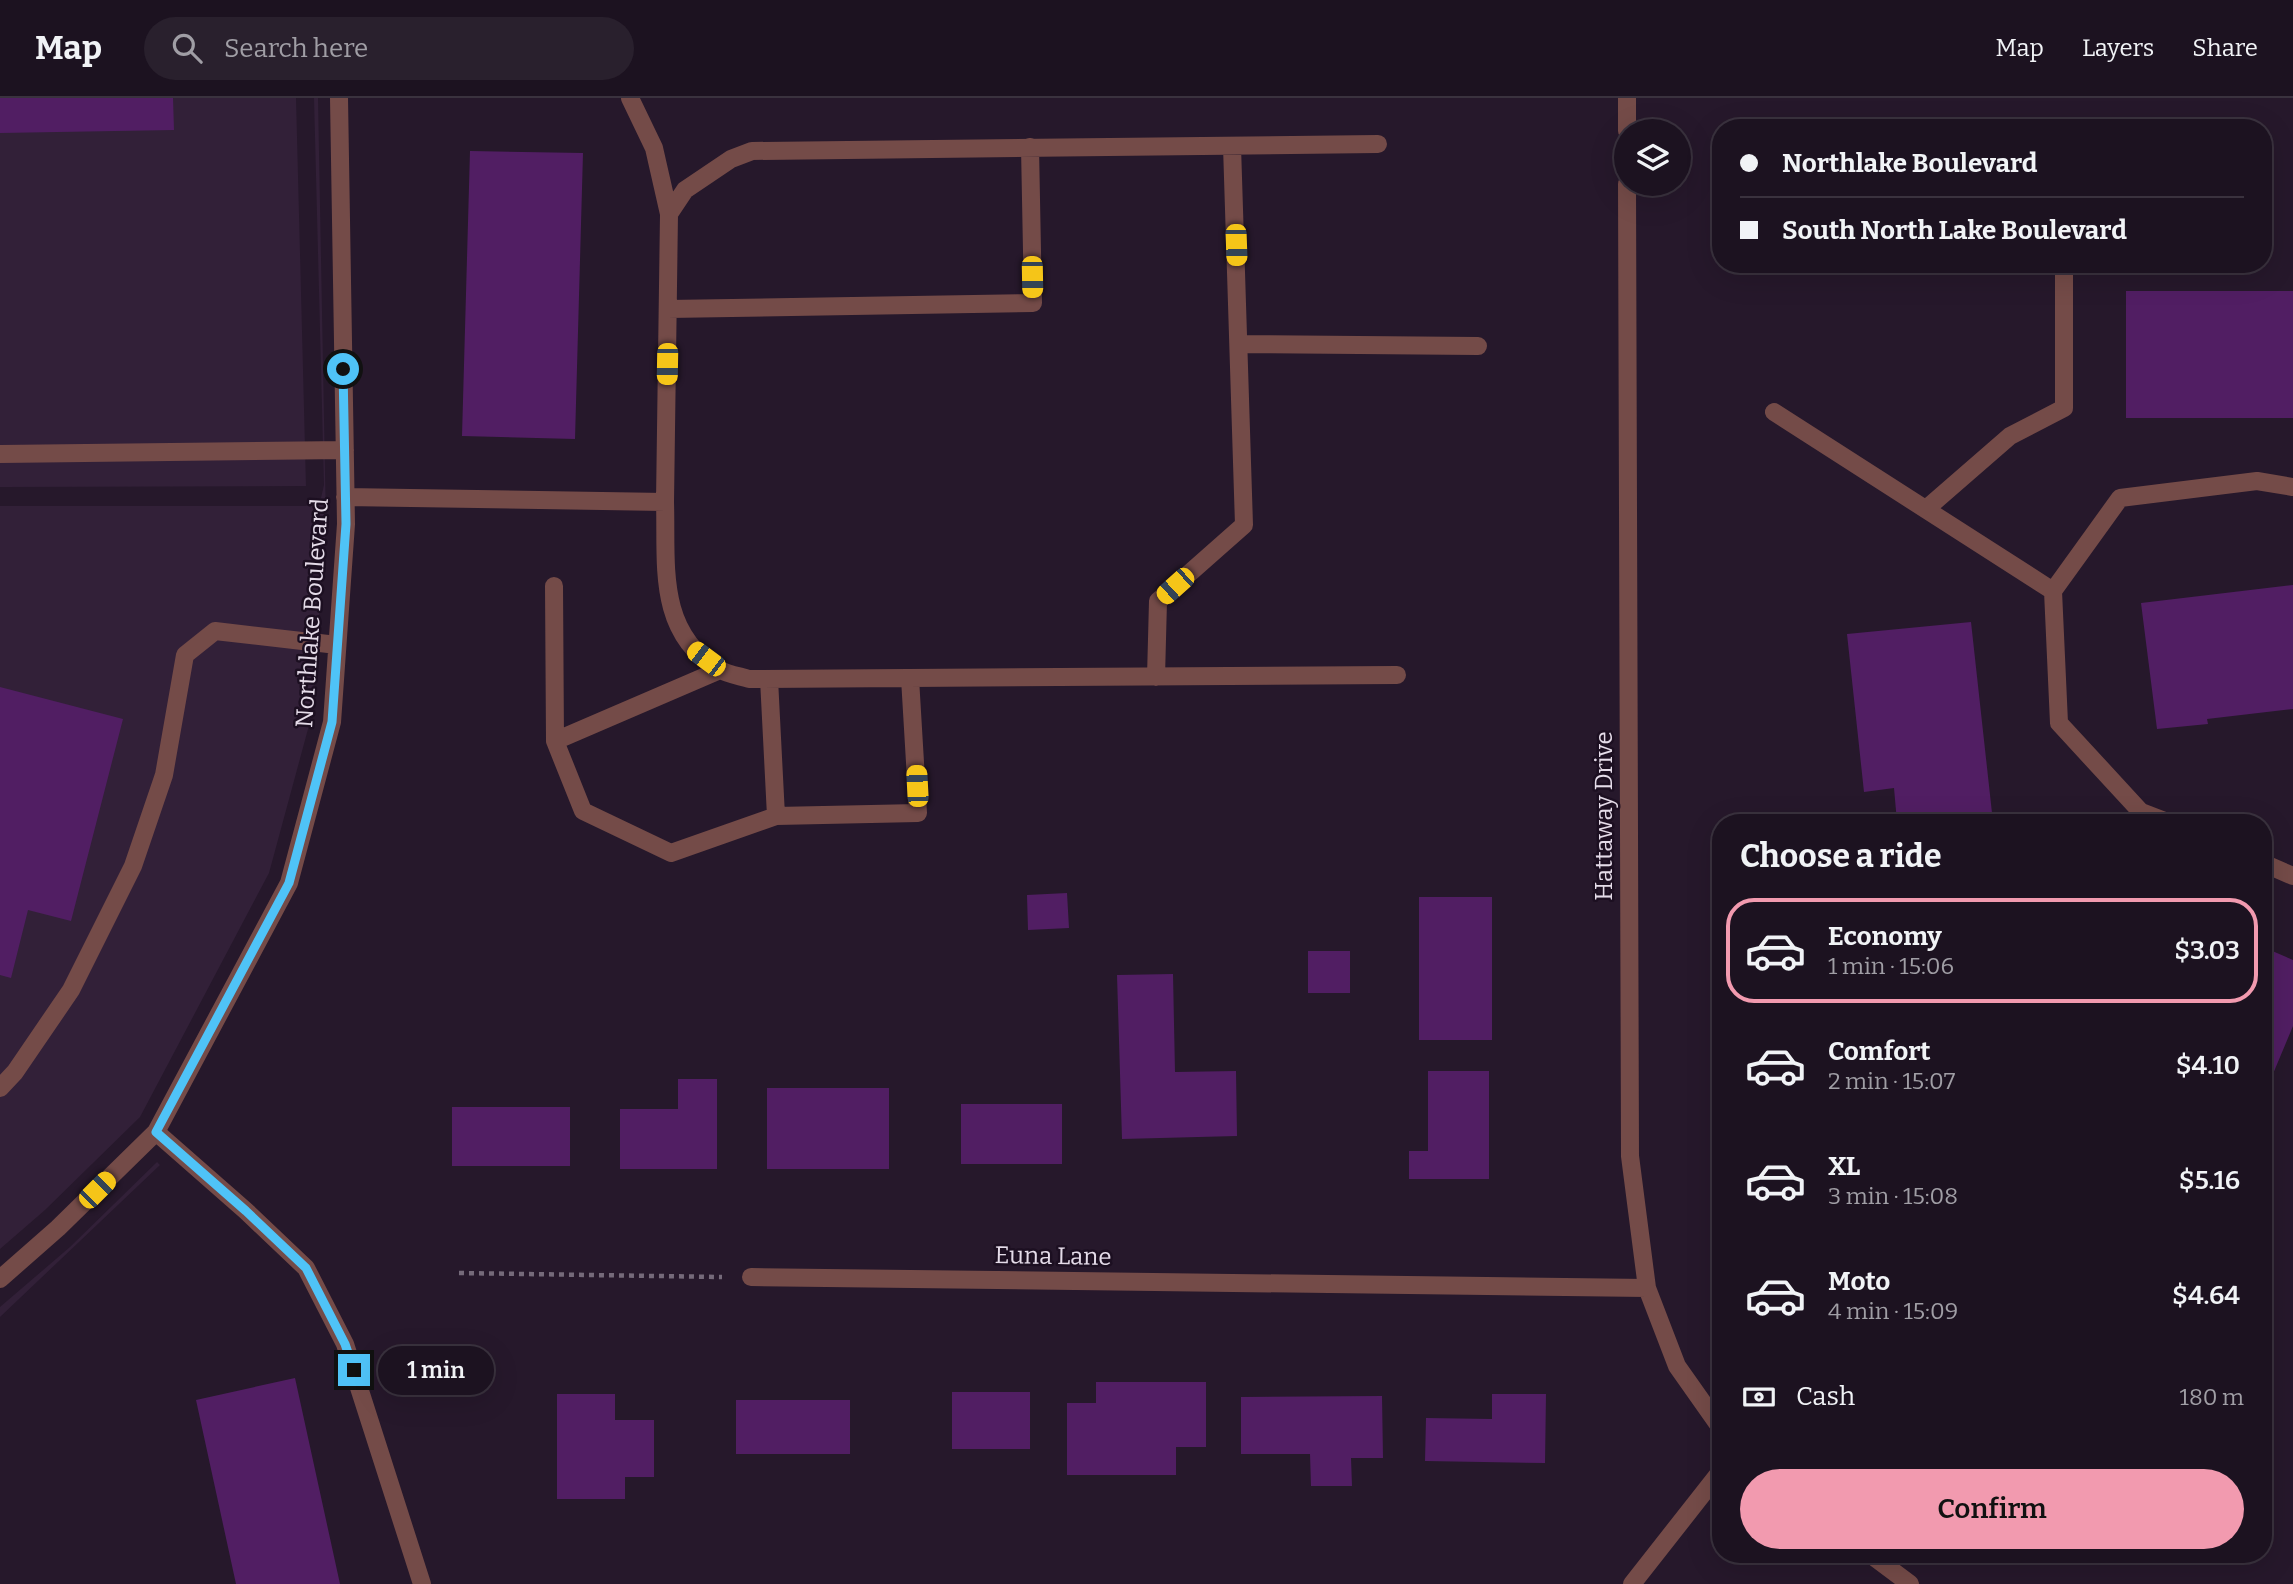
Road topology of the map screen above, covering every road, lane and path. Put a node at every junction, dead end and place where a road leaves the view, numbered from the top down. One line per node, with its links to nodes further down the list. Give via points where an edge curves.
1 (339, 98): 15 (street, Northlake Boulevard)
2 (630, 98): 9 (street, via 654,148)
3 (1627, 98): 4 (street)
4 (1627, 119)
5 (1378, 144): 6 (street)
6 (1233, 146): 7 (street); 12 (street)
7 (1030, 148): 9 (street, via 752,151 731,159 685,190); 11 (street, via 1033,303)
8 (1627, 196): 39 (street, Hattaway Drive, via 1630,1156)
9 (669, 214): 11 (street)
10 (2063, 273): 20 (street, via 2063,408 2010,436)
11 (668, 309): 19 (street)
12 (1239, 344): 13 (street); 26 (street, via 1244,525 1158,601)
13 (1478, 346)
14 (1774, 412): 20 (street)
15 (345, 450): 16 (street); 18 (street, Northlake Boulevard)
16 (0, 454)
17 (2293, 487): 22 (street, via 2257,481 2120,498)
18 (345, 497): 19 (street); 23 (street, Northlake Boulevard)
19 (665, 502): 24 (street, via 668,598 674,618 692,649)
20 (1926, 509): 22 (street)
21 (554, 586): 29 (street)
22 (2053, 591): 30 (street, via 2059,723)
23 (337, 645): 34 (street, via 215,632 185,655 164,775 133,866 71,990); 35 (street, Northlake Boulevard, via 332,722 289,883)
24 (720, 670): 27 (street); 29 (street)
25 (1397, 674): 26 (street)
26 (1156, 677): 28 (street)
27 (769, 678): 28 (street); 31 (street)
28 (910, 678): 31 (street, via 918,813)
29 (555, 741): 31 (street, via 583,811 671,853)
30 (2146, 814)
31 (776, 816)
32 (2272, 867): 33 (street)
33 (2293, 876)
34 (0, 1088)
35 (156, 1132): 38 (street, Northlake Boulevard); 43 (street, via 306,1268 345,1344)
36 (459, 1273): 37 (path)
37 (751, 1277): 39 (street, Euna Lane)
38 (0, 1279)
39 (1647, 1288): 40 (street, Hattaway Drive, via 1677,1366)
40 (1712, 1416)
41 (1712, 1482): 44 (street)
42 (1882, 1563): 45 (street)
43 (422, 1584)
44 (1632, 1584)
45 (1910, 1584)

